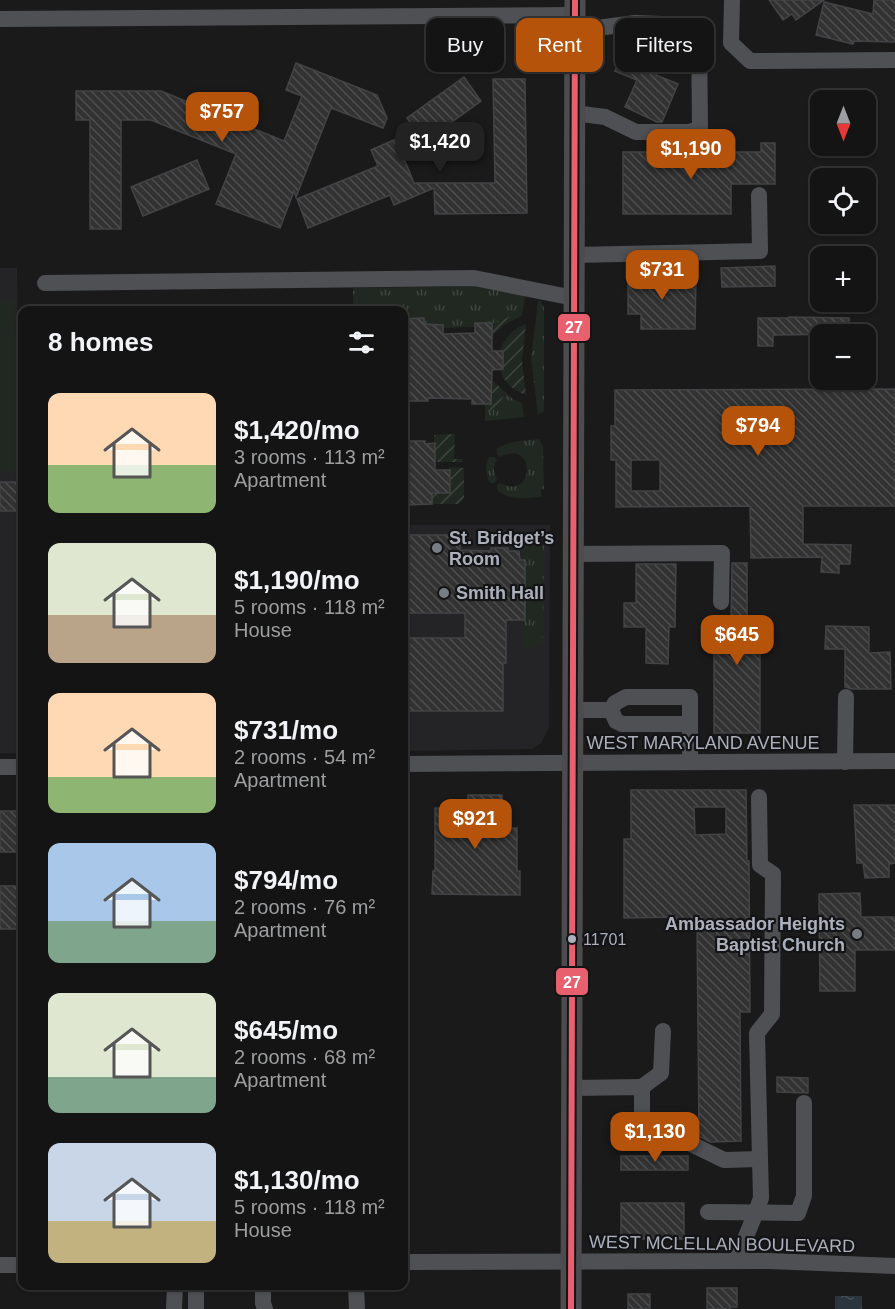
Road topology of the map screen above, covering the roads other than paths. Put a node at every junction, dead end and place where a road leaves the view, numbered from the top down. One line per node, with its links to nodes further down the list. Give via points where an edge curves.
1 (732, 0): 4 (street, via 731,43 750,61)
2 (575, 16): 3 (street); 5 (main road); 5 (street, via 692,25 699,32 700,128 690,132 636,132 605,117)
3 (0, 19)
4 (895, 60)
5 (574, 113): 7 (main road)
6 (759, 195): 7 (street, via 760,251)
7 (574, 255): 9 (main road)
8 (45, 283): 9 (street, via 474,278)
9 (574, 298): 10 (main road)
10 (574, 554): 11 (street, via 722,553); 13 (main road)
11 (721, 602)
12 (846, 697): 17 (street)
13 (573, 710): 14 (street); 19 (main road)
14 (611, 710): 15 (street, via 622,724); 15 (street, via 626,697 690,697)
15 (690, 724): 16 (street)
16 (690, 762): 17 (street, WEST MARYLAND AVENUE); 19 (street, WEST MARYLAND AVENUE)
17 (845, 762): 18 (street, WEST MARYLAND AVENUE)
18 (895, 762)
19 (573, 763): 20 (street, WEST MARYLAND AVENUE); 26 (main road)
20 (408, 764)
21 (0, 767): 22 (street)
22 (18, 767)
23 (759, 797): 28 (street, via 760,865 773,874 772,1014 757,1033)
24 (663, 1031): 25 (street, via 661,1073)
25 (642, 1087): 26 (street); 28 (street, via 642,1120 724,1160)
26 (571, 1088): 31 (main road)
27 (804, 1103): 30 (street, via 804,1196 798,1213)
28 (760, 1159): 30 (street, via 761,1198)
29 (708, 1212): 30 (street)
30 (756, 1212): 32 (street)
31 (571, 1261): 32 (street, WEST MCLELLAN BOULEVARD); 33 (street, WEST MCLELLAN BOULEVARD); 45 (main road)
32 (736, 1261): 36 (street, WEST MCLELLAN BOULEVARD)
33 (408, 1262)
34 (0, 1265): 35 (street)
35 (18, 1265)
36 (895, 1266)
37 (175, 1290): 41 (street)
38 (196, 1290): 42 (street)
39 (263, 1290): 43 (street)
40 (356, 1290): 44 (street)
41 (174, 1309)
42 (196, 1309)
43 (265, 1309)
44 (357, 1309)
45 (571, 1309)

